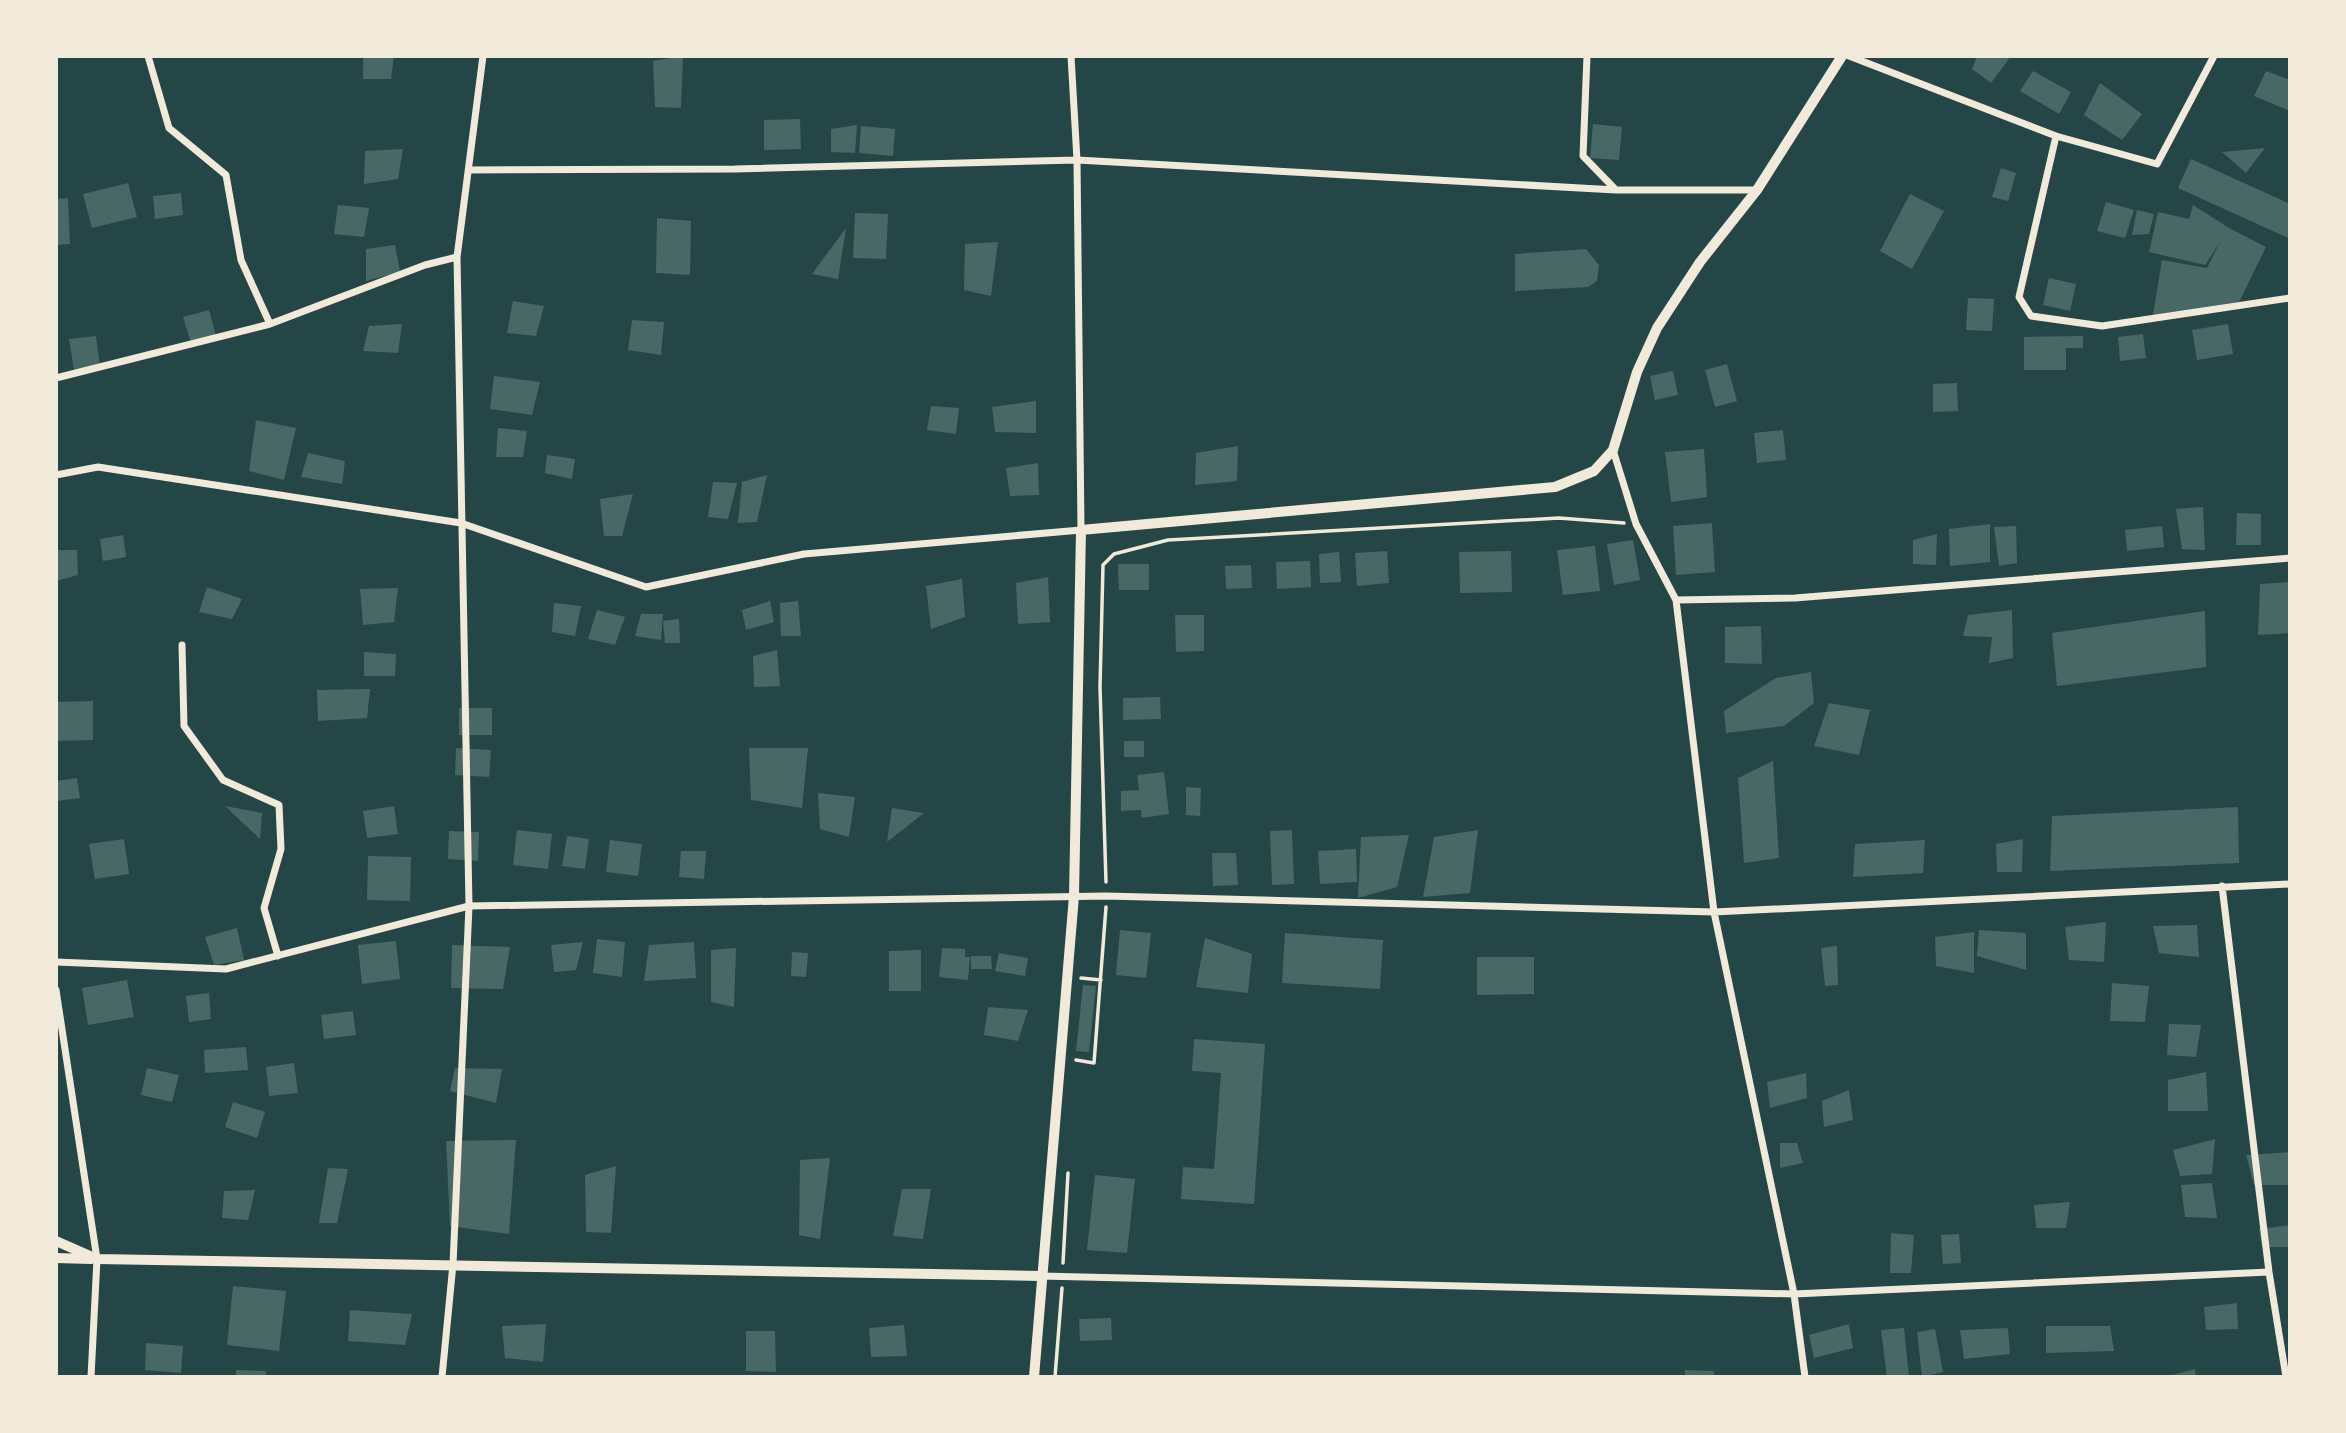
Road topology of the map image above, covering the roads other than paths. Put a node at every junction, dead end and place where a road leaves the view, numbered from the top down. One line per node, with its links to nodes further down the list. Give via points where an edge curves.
1 (148, 56): 15 (street, via 169,128 226,175 241,260)
2 (483, 56): 10 (street)
3 (1071, 56): 9 (street)
4 (1587, 56): 11 (street, via 1583,156)
5 (1842, 56): 12 (street)
6 (1849, 56): 8 (street)
7 (2214, 56): 8 (street, via 2157,164)
8 (2056, 136): 14 (street, via 2019,297 2031,316 2102,326)
9 (1077, 160): 10 (street); 11 (street); 20 (street)
10 (469, 170): 13 (street)
11 (1616, 190): 12 (street)
12 (1757, 190): 17 (street, via 1700,262 1657,328 1637,372)
13 (457, 257): 15 (street); 19 (street)
14 (2290, 298)
15 (270, 324): 16 (street)
16 (56, 378)
17 (1614, 450): 20 (street, via 1594,471 1555,487); 22 (street, via 1636,524)
18 (56, 475): 19 (street, via 98,467)
19 (461, 523): 20 (street, via 646,587 804,554); 27 (street)
20 (1081, 530): 26 (street)
21 (2290, 558): 22 (street, via 1795,598)
22 (1675, 600): 28 (street)
23 (183, 645): 29 (street, via 184,726 223,780 279,805 281,849 264,908)
24 (2290, 884): 25 (street)
25 (2221, 886): 28 (street); 36 (street)
26 (1074, 896): 27 (street); 28 (street); 37 (street)
27 (469, 906): 29 (street); 35 (street)
28 (1714, 912): 38 (street)
29 (278, 956): 30 (street, via 226,969)
30 (56, 962)
31 (56, 990): 34 (street)
32 (56, 1241): 34 (street)
33 (56, 1258): 34 (street)
34 (97, 1259): 35 (street); 39 (street)
35 (453, 1264): 37 (street); 40 (street)
36 (2269, 1272): 38 (street); 43 (street)
37 (1040, 1276): 38 (street); 41 (street)
38 (1794, 1294): 42 (street)
39 (91, 1377)
40 (442, 1377)
41 (1034, 1377)
42 (1805, 1377)
43 (2286, 1377)

